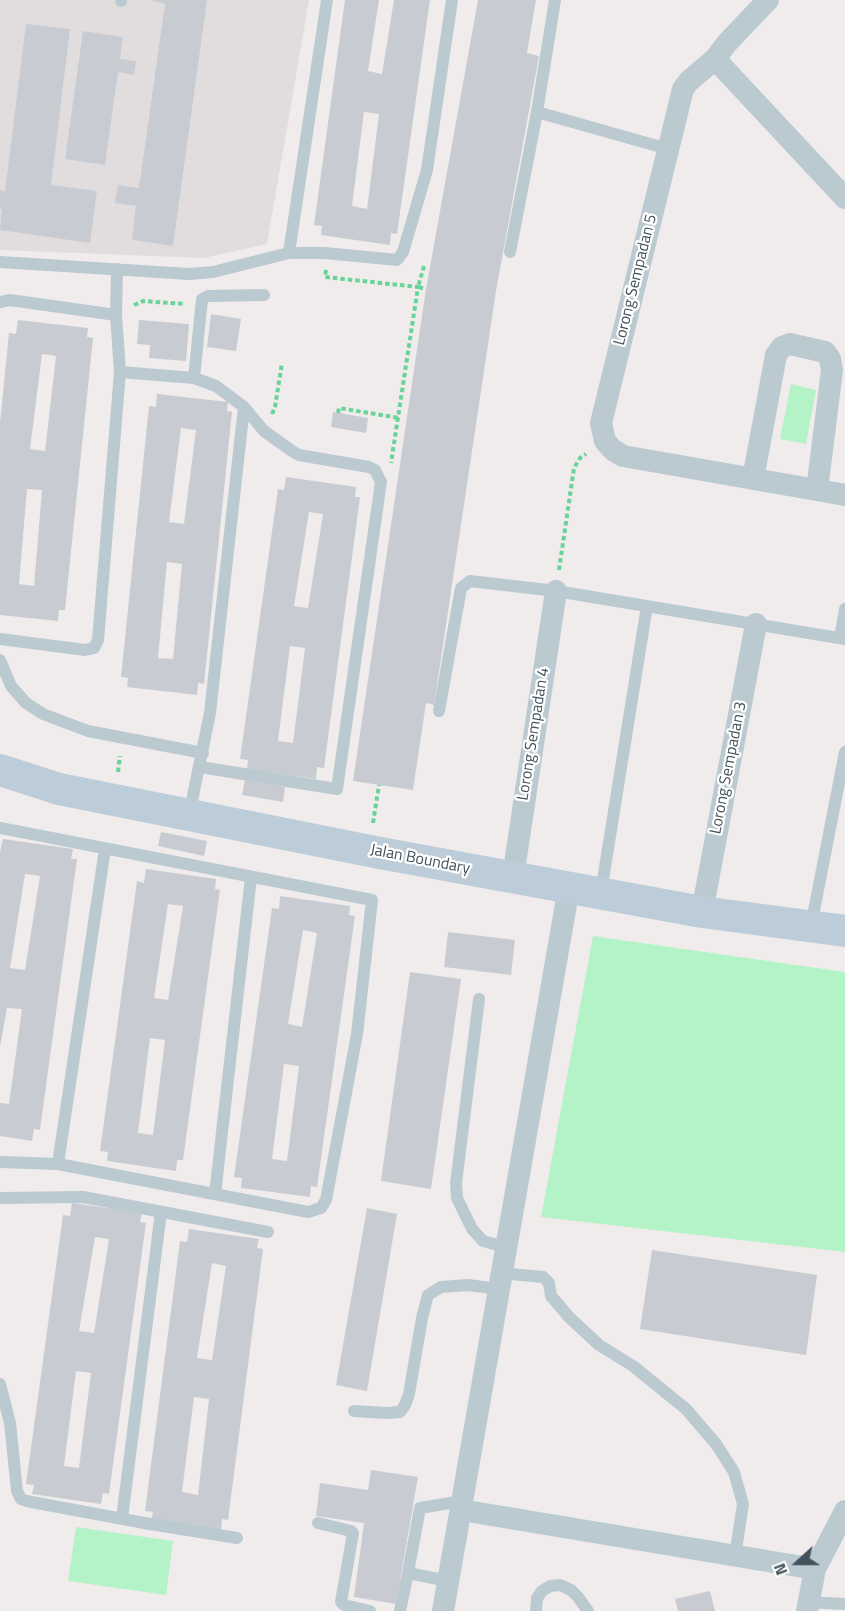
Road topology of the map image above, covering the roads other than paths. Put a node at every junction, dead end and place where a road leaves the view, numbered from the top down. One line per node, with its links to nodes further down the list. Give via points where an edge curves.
1 (327, 0): 10 (lane)
2 (452, 0): 10 (lane, via 427,170 400,259)
3 (555, 0): 6 (lane)
4 (768, 0): 5 (street, Lorong Sempadan 5)
5 (715, 59): 7 (street, Lorong Sempadan 5, via 683,89); 8 (street)
6 (537, 112): 7 (lane); 9 (lane)
7 (668, 148): 19 (street, Lorong Sempadan 5, via 601,423 605,441 623,456)
8 (845, 198)
9 (510, 252)
10 (289, 253): 12 (lane, via 201,274)
11 (0, 262): 12 (lane)
12 (117, 269): 15 (lane)
13 (264, 295): 17 (lane, via 202,299)
14 (0, 302): 15 (lane, via 10,300)
15 (116, 315): 16 (lane)
16 (120, 372): 17 (lane); 27 (lane, via 96,644 85,650)
17 (194, 378): 18 (lane, via 216,386)
18 (244, 407): 31 (lane); 32 (lane, via 264,431 292,451 369,467 379,476 382,488 337,789)
19 (753, 479): 20 (street); 20 (street, via 776,355 790,344 825,352 830,359 832,370)
20 (817, 490): 21 (street)
21 (845, 495)
22 (556, 591): 23 (lane); 29 (lane, via 470,580 465,583); 38 (street, Lorong Sempadan 4)
23 (646, 606): 25 (lane); 40 (lane)
24 (845, 609): 26 (lane)
25 (756, 624): 26 (lane); 41 (street, Lorong Sempadan 3)
26 (842, 638)
27 (0, 639)
28 (0, 660): 31 (lane, via 11,686 43,714 88,731)
29 (439, 711)
30 (845, 752): 42 (lane)
31 (203, 753): 32 (lane)
32 (200, 767): 34 (lane)
33 (0, 770): 34 (street, Jalan Boundary, via 59,789)
34 (189, 815): 38 (street, Jalan Boundary)
35 (0, 828): 36 (lane)
36 (105, 849): 37 (lane); 46 (lane)
37 (251, 877): 47 (lane); 47 (lane, via 372,900 360,1011 326,1200 321,1208 308,1212)
38 (513, 878): 39 (street, Jalan Boundary)
39 (569, 887): 40 (street, Jalan Boundary); 51 (street)
40 (600, 893): 41 (street, Jalan Boundary)
41 (702, 912): 42 (street, Jalan Boundary)
42 (811, 927): 43 (street, Jalan Boundary)
43 (845, 931)
44 (478, 999): 51 (lane, via 457,1198 472,1229 483,1241)
45 (0, 1162): 46 (lane)
46 (58, 1164): 47 (lane)
47 (215, 1194)
48 (0, 1198): 49 (lane, via 72,1196)
49 (161, 1212): 50 (lane); 57 (lane)
50 (268, 1232)
51 (505, 1247): 52 (street)
52 (499, 1281): 54 (lane, via 441,1287 428,1295 405,1405 400,1412); 55 (street); 60 (lane, via 543,1277 549,1283 551,1296 598,1345 633,1366 686,1408 734,1472 743,1504)
53 (0, 1384): 57 (lane, via 21,1499)
54 (354, 1412)
55 (462, 1505): 60 (street); 62 (lane, via 420,1508); 63 (street)
56 (845, 1511): 61 (street)
57 (122, 1518): 59 (lane)
58 (318, 1523): 66 (lane, via 353,1533 341,1602)
59 (237, 1538)
60 (735, 1556): 61 (street)
61 (815, 1569): 65 (street)
62 (408, 1573): 63 (lane); 67 (lane)
63 (448, 1581): 68 (street)
64 (845, 1605): 65 (lane)
65 (807, 1607)
66 (370, 1611)
67 (400, 1611)
68 (442, 1611)
69 (536, 1611): 70 (lane, via 542,1591 560,1585 571,1590)
70 (588, 1611)

